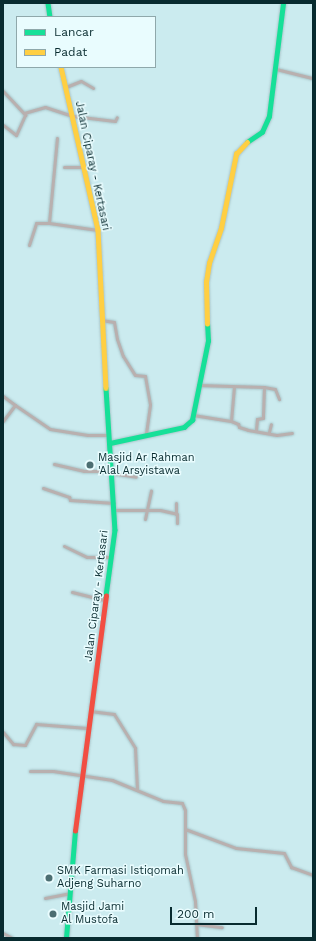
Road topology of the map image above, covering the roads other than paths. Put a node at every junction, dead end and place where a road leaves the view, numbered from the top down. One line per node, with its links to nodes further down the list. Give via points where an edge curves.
1 (48, 3): 3 (main road)
2 (283, 3): 5 (main road, via 279,21)
3 (50, 16)
4 (61, 68): 7 (main road, Jalan Ciparay - Kertasari)
5 (276, 69): 6 (street); 21 (main road, via 267,125 256,138 242,145 236,154 221,228 209,262 206,282 208,341)
6 (313, 78)
7 (66, 87): 8 (street, via 82,81); 11 (main road, Jalan Ciparay - Kertasari)
8 (93, 88)
9 (3, 91): 10 (street)
10 (24, 113): 11 (street, via 48,108); 13 (street, via 25,117 16,134)
11 (72, 116): 12 (street, via 115,121); 16 (main road, Jalan Ciparay - Kertasari)
12 (118, 117)
13 (3, 125)
14 (57, 138): 17 (street)
15 (64, 167): 16 (street)
16 (84, 167): 18 (main road, Jalan Ciparay - Kertasari)
17 (49, 223): 18 (street); 19 (street, via 37,223)
18 (98, 230): 20 (main road, Jalan Ciparay - Kertasari)
19 (29, 245)
20 (101, 320): 34 (main road, Jalan Ciparay - Kertasari); 35 (street, via 114,322 122,354 136,375 145,376 150,405)
21 (198, 385): 22 (street); 27 (main road)
22 (234, 387): 23 (street); 29 (street)
23 (264, 387): 25 (street, via 275,389); 31 (street, via 263,418 258,419)
24 (3, 396): 26 (street)
25 (279, 399)
26 (15, 405): 28 (street); 34 (street, via 53,431)
27 (193, 415): 29 (street); 35 (main road, via 184,427)
28 (3, 421)
29 (231, 421): 31 (street, via 239,427)
30 (271, 424): 32 (street)
31 (256, 430): 32 (street)
32 (269, 432): 33 (street)
33 (292, 433)
34 (109, 435): 36 (main road, Jalan Ciparay - Kertasari)
35 (146, 435): 36 (main road)
36 (110, 443): 38 (main road, Jalan Ciparay - Kertasari)
37 (54, 464): 38 (street, via 84,471)
38 (112, 472): 39 (street); 42 (main road, Jalan Ciparay - Kertasari)
39 (136, 477)
40 (43, 488): 42 (street, via 69,497 70,500)
41 (151, 491): 44 (street)
42 (114, 503): 45 (main road, Jalan Ciparay - Kertasari)
43 (176, 503): 46 (street)
44 (148, 508): 45 (street); 46 (street); 47 (street)
45 (114, 510): 50 (main road, Jalan Ciparay - Kertasari)
46 (176, 514): 48 (street)
47 (145, 519)
48 (177, 524)
49 (64, 546): 50 (street, via 86,556)
50 (113, 557): 52 (main road, Jalan Ciparay - Kertasari)
51 (72, 592): 52 (street)
52 (107, 600): 53 (main road, Jalan Ciparay - Kertasari)
53 (90, 711): 54 (main road, Jalan Ciparay - Kertasari); 58 (street, via 114,714 135,748)
54 (87, 728): 55 (street, via 36,724 26,745 13,744); 57 (main road, Jalan Ciparay - Kertasari)
55 (3, 732)
56 (30, 771): 57 (street, via 53,771)
57 (81, 776): 58 (street, via 112,780); 61 (main road, Jalan Ciparay - Kertasari)
58 (136, 789): 59 (street, via 165,801 182,803)
59 (185, 829): 60 (street, via 236,848 284,853 291,867); 63 (street)
60 (313, 875)
61 (70, 893): 62 (street); 67 (main road, Jalan Ciparay - Kertasari)
62 (45, 898)
63 (196, 924): 64 (street); 68 (street)
64 (222, 927)
65 (3, 933): 66 (street)
66 (12, 938)
67 (66, 938)
68 (197, 938)

